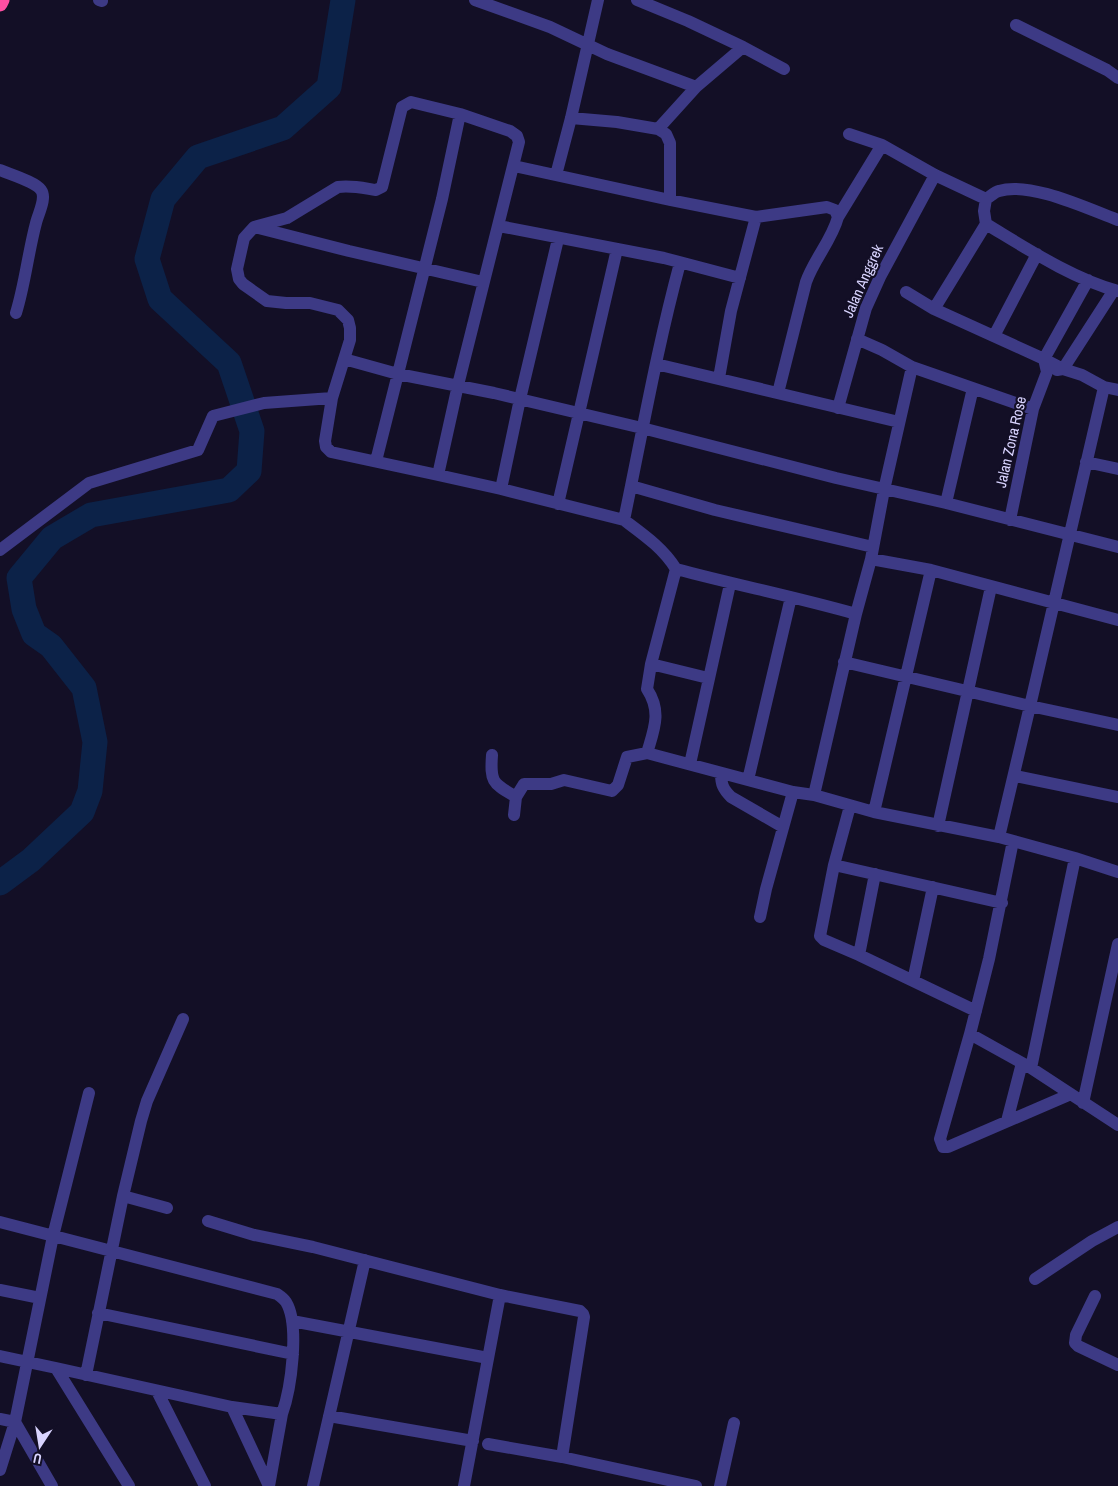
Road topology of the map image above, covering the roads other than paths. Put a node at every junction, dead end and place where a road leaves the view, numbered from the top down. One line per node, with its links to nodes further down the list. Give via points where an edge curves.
1 (2, 0): 5 (highway)
2 (475, 0): 7 (street, via 550,27)
3 (598, 0): 7 (street)
4 (636, 0): 8 (street)
5 (0, 4)
6 (1016, 25): 10 (street)
7 (588, 45): 11 (street); 13 (street)
8 (743, 47): 9 (street); 11 (street)
9 (784, 69)
10 (1118, 78)
11 (696, 87): 14 (street)
12 (460, 114): 17 (street, via 517,136 519,142); 28 (street, via 411,102 402,107 382,187 376,190 338,187 287,218); 33 (street)
13 (571, 118): 14 (street); 19 (street)
14 (658, 129): 22 (street, via 666,134 670,143)
15 (849, 134): 16 (street)
16 (882, 145): 20 (street); 24 (street)
17 (514, 166): 19 (street); 27 (street)
18 (0, 170): 40 (street, via 36,185 42,190 43,198)
19 (556, 174): 22 (street)
20 (935, 175): 21 (street); 42 (street, Jalan Anggrek, via 880,276)
21 (986, 199): 25 (street, via 998,191 1032,190); 26 (street)
22 (670, 200): 23 (street)
23 (756, 217): 24 (street, via 827,207 835,210); 34 (street)
24 (838, 217): 54 (street, via 806,282)
25 (1118, 220)
26 (986, 224): 31 (street); 39 (street)
27 (499, 226): 29 (street); 36 (street)
28 (254, 227): 33 (street); 43 (street, via 244,238 237,269 239,279 267,301 310,303 338,310 348,320 350,328)
29 (558, 239): 30 (street); 56 (street)
30 (617, 249): 32 (street); 59 (street)
31 (1038, 254): 35 (street); 41 (street)
32 (680, 263): 34 (street); 44 (street)
33 (424, 269): 36 (street); 48 (street)
34 (740, 278): 49 (street)
35 (1088, 280): 37 (street); 45 (street, Jalan Zona Rose)
36 (483, 282): 50 (street)
37 (1116, 290): 47 (street)
38 (906, 292): 39 (street)
39 (934, 309): 41 (street)
40 (16, 313)
41 (994, 336): 45 (street)
42 (857, 339): 46 (street); 57 (street, Jalan Anggrek)
43 (344, 359): 48 (street); 55 (street)
44 (656, 364): 49 (street); 61 (street)
45 (1046, 365): 47 (street); 58 (street, Jalan Zona Rose)
46 (912, 367): 52 (street); 60 (street)
47 (1064, 369): 51 (street)
48 (398, 374): 50 (street); 62 (street)
49 (718, 378): 54 (street)
50 (458, 386): 56 (street); 65 (street)
51 (1104, 387): 53 (street); 63 (street)
52 (973, 388): 58 (street); 69 (street)
53 (1118, 390)
54 (778, 393): 57 (street)
55 (332, 398): 62 (street, via 326,447 331,452); 75 (street, via 264,403 213,416 198,450 89,483)
56 (520, 399): 59 (street); 67 (street)
57 (838, 408): 60 (street)
58 (1033, 409): 72 (street, Jalan Zona Rose)
59 (580, 414): 61 (street); 70 (street)
60 (899, 422): 68 (street)
61 (642, 428): 66 (street); 68 (street)
62 (376, 461): 65 (street)
63 (1086, 462): 64 (street); 73 (street)
64 (1118, 470)
65 (438, 475): 67 (street)
66 (631, 486): 71 (street); 76 (street)
67 (501, 489): 70 (street)
68 (884, 490): 69 (street); 76 (street)
69 (946, 503): 72 (street)
70 (558, 504): 71 (street)
71 (624, 520): 77 (street, via 656,543)
72 (1010, 520): 73 (street)
73 (1070, 535): 74 (street); 82 (street)
74 (1118, 547)
75 (0, 550)
76 (872, 553): 78 (street); 83 (street)
77 (676, 569): 79 (street); 86 (street)
78 (931, 570): 80 (street); 87 (street)
79 (730, 584): 81 (street); 88 (street)
80 (991, 587): 82 (street); 89 (street)
81 (791, 597): 83 (street); 97 (street)
82 (1054, 603): 84 (street); 90 (street)
83 (856, 614): 85 (street)
84 (1118, 620)
85 (844, 662): 87 (street); 99 (street)
86 (651, 664): 88 (street); 92 (street, via 647,689 656,710 656,720)
87 (906, 675): 89 (street); 103 (street)
88 (708, 678): 94 (street)
89 (967, 691): 90 (street); 105 (street)
90 (1030, 706): 91 (street); 96 (street)
91 (1118, 725)
92 (647, 753): 94 (street); 100 (street, via 627,757 618,784 612,791 564,780 551,784 524,784)
93 (492, 756): 100 (street, via 491,774 497,786)
94 (690, 764): 95 (street)
95 (721, 774): 97 (street); 106 (street, via 724,790 731,796)
96 (1014, 776): 101 (street); 107 (street)
97 (748, 780): 98 (street)
98 (793, 792): 99 (street); 106 (street)
99 (814, 795): 102 (street)
100 (516, 797): 104 (street)
101 (1118, 797)
102 (850, 806): 103 (street); 110 (street)
103 (874, 812): 105 (street)
104 (514, 815)
105 (938, 826): 107 (street)
106 (783, 827): 115 (street)
107 (999, 837): 108 (street)
108 (1013, 842): 109 (street); 114 (street)
109 (1075, 858): 111 (street); 122 (street)
110 (834, 865): 112 (street); 117 (street, via 820,936)
111 (1118, 872)
112 (875, 874): 113 (street); 117 (street)
113 (933, 887): 114 (street); 118 (street)
114 (1002, 903): 119 (street)
115 (760, 918)
116 (1118, 944): 125 (street)
117 (859, 955): 118 (street)
118 (913, 981): 119 (street)
119 (976, 1011): 121 (street)
120 (183, 1019): 128 (street, via 147,1101)
121 (970, 1034): 122 (street); 126 (street, via 940,1139 941,1146 948,1147)
122 (1027, 1065): 124 (street); 126 (street)
123 (89, 1093): 133 (street)
124 (1071, 1094): 125 (street); 126 (street)
125 (1083, 1103): 127 (street)
126 (1007, 1121)
127 (1118, 1125)
128 (123, 1196): 129 (street); 134 (street)
129 (167, 1208)
130 (208, 1221): 135 (street)
131 (0, 1222): 133 (street)
132 (1118, 1228): 136 (street, via 1092,1241)
133 (53, 1236): 134 (street); 140 (street)
134 (112, 1250): 141 (street); 142 (street, via 277,1294 286,1302)
135 (365, 1260): 138 (street); 143 (street)
136 (1035, 1279)
137 (0, 1290): 140 (street)
138 (500, 1295): 146 (street); 160 (street, via 583,1314)
139 (1095, 1296): 148 (street, via 1075,1343)
140 (40, 1298): 147 (street)
141 (98, 1313): 144 (street); 150 (street)
142 (292, 1321): 143 (street); 144 (street)
143 (348, 1332): 146 (street); 154 (street)
144 (293, 1354): 153 (street)
145 (0, 1356): 147 (street)
146 (488, 1358): 158 (street)
147 (27, 1362): 149 (street); 156 (street)
148 (1118, 1365)
149 (56, 1368): 150 (street); 164 (street)
150 (86, 1375): 151 (street)
151 (157, 1391): 152 (street); 162 (street)
152 (232, 1407): 153 (street); 165 (street)
153 (282, 1414): 165 (street)
154 (329, 1416): 158 (street); 166 (street)
155 (0, 1420): 156 (street)
156 (15, 1422): 161 (street); 163 (street)
157 (734, 1423): 169 (street)
158 (473, 1441): 167 (street)
159 (488, 1444): 160 (street)
160 (562, 1457): 168 (street)
161 (0, 1470)
162 (204, 1485)
163 (52, 1486)
164 (128, 1486)
165 (269, 1486)
166 (312, 1486)
167 (464, 1486)
168 (696, 1486)
169 (720, 1486)

